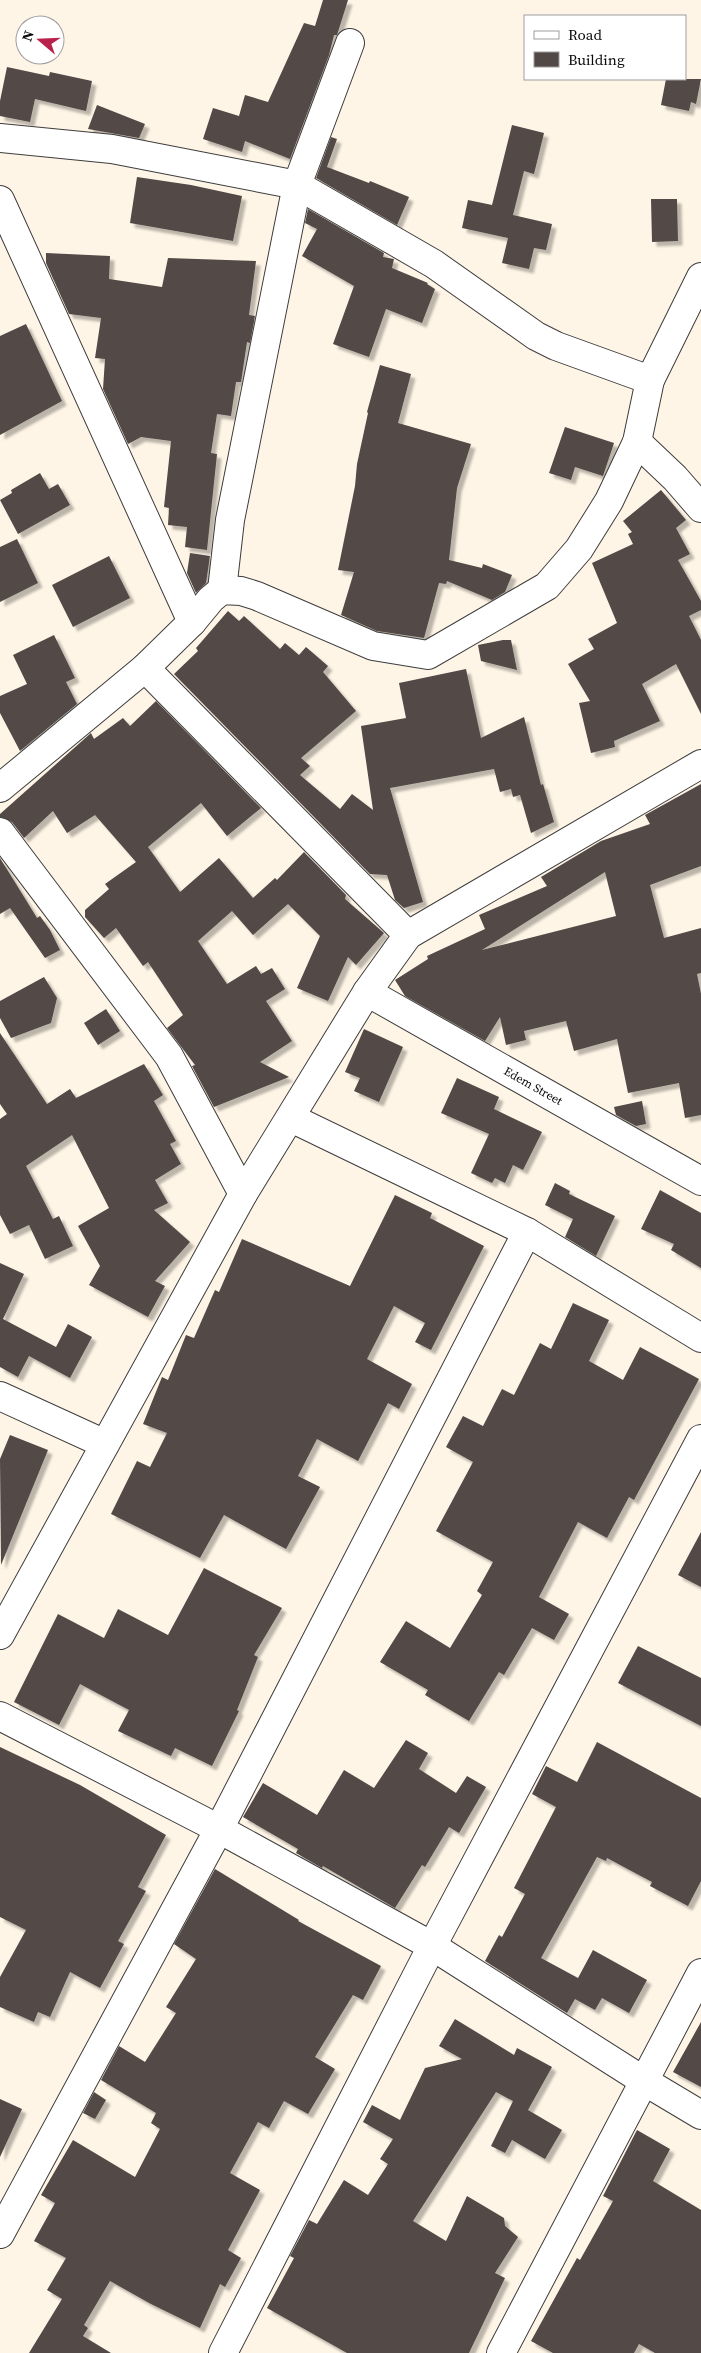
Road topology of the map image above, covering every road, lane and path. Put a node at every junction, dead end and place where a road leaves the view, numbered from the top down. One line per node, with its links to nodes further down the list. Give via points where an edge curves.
1 (350, 43): 3 (street)
2 (0, 138): 3 (street, via 112,149)
3 (297, 185): 7 (street, via 434,264 536,336); 10 (street, via 230,520)
4 (0, 200): 11 (street)
5 (701, 277): 6 (street)
6 (692, 314): 7 (street)
7 (650, 380): 8 (street)
8 (637, 442): 9 (street); 10 (street, via 609,501 579,549 547,586 428,655 373,646 257,596)
9 (701, 508)
10 (222, 590): 11 (street)
11 (192, 622): 12 (street)
12 (145, 668): 14 (street); 16 (street)
13 (701, 764): 16 (street)
14 (0, 788)
15 (0, 832): 20 (street, via 169,1056)
16 (408, 935): 17 (street)
17 (367, 992): 18 (street); 19 (street, Edem Street)
18 (291, 1118): 20 (street); 21 (street)
19 (701, 1181)
20 (243, 1194): 25 (street)
21 (527, 1232): 22 (street); 28 (street)
22 (701, 1338)
23 (0, 1396): 25 (street)
24 (701, 1439): 29 (street)
25 (105, 1444): 26 (street)
26 (0, 1635)
27 (0, 1716): 28 (street)
28 (218, 1829): 29 (street); 33 (street)
29 (432, 1946): 31 (street); 34 (street)
30 (701, 1973): 31 (street)
31 (644, 2081): 32 (street); 35 (street)
32 (701, 2114)
33 (0, 2234)
34 (223, 2353)
35 (501, 2353)

